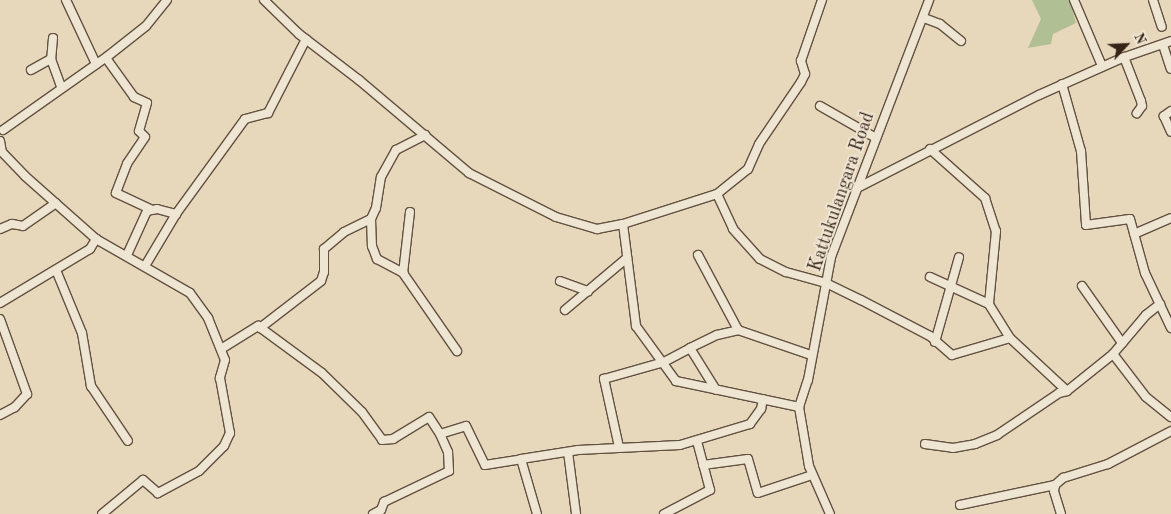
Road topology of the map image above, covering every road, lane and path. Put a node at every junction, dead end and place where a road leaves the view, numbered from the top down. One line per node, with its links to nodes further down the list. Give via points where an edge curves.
1 (66, 0): 17 (street)
2 (166, 0): 15 (street, via 146,26)
3 (264, 0): 11 (street)
4 (822, 0): 33 (street, via 801,60 805,74 801,82 759,144 748,169)
5 (929, 0): 8 (street, Kattukulangara Road)
6 (1074, 0): 18 (street)
7 (1152, 0): 9 (street)
8 (924, 18): 12 (street, via 940,24); 29 (street, Kattukulangara Road)
9 (1162, 27)
10 (53, 38): 16 (street)
11 (306, 39): 28 (street); 37 (street, via 268,113 245,120)
12 (961, 41)
13 (1167, 43): 14 (street); 19 (street)
14 (1124, 57): 18 (street); 25 (street, via 1142,106)
15 (106, 58): 17 (street); 35 (street, via 134,97 147,103 139,131 145,137 127,164 116,194)
16 (51, 59): 20 (street); 22 (street)
17 (96, 64): 22 (street)
18 (1102, 66): 21 (street)
19 (1171, 69)
20 (31, 70)
21 (1062, 84): 31 (street); 42 (street, via 1080,151 1086,225 1130,219)
22 (62, 87): 26 (street, via 34,110)
23 (820, 106): 29 (street)
24 (1171, 111): 27 (street, via 1164,116)
25 (1137, 113)
26 (1, 128): 30 (street)
27 (1171, 132)
28 (425, 135): 39 (street, via 396,150 381,177 376,208); 40 (street, via 469,173 556,217 597,229)
29 (876, 138): 32 (street, Kattukulangara Road)
30 (0, 141): 34 (street, via 2,152)
31 (930, 149): 32 (street); 58 (street, via 985,198 996,232)
32 (857, 188): 53 (street, Kattukulangara Road, via 831,257)
33 (717, 194): 40 (street); 53 (street, via 733,229 760,259 786,272)
34 (56, 203): 41 (street, via 23,226 12,224); 43 (street)
35 (151, 209): 37 (street); 44 (street, via 147,211)
36 (410, 212): 50 (street)
37 (176, 214): 48 (street)
38 (1171, 218): 42 (street)
39 (370, 219): 50 (street, via 372,246 377,258); 62 (street, via 344,232 324,249 321,281)
40 (623, 224): 47 (street)
41 (0, 229)
42 (1134, 234): 59 (street, via 1145,273)
43 (96, 239): 44 (street); 49 (street, via 90,248)
44 (127, 255): 48 (street)
45 (698, 255): 64 (street)
46 (959, 257): 55 (street)
47 (627, 258): 56 (street); 73 (street, via 636,326)
48 (145, 266): 69 (street, via 190,294 208,318)
49 (56, 270): 57 (street); 82 (street, via 82,333 92,386)
50 (403, 273): 70 (street)
51 (930, 277): 55 (street)
52 (560, 281): 56 (street)
53 (826, 284): 66 (street, via 930,336); 72 (street, Kattukulangara Road)
54 (1082, 286): 67 (street)
55 (951, 289): 58 (street); 66 (street)
56 (588, 291): 60 (street)
57 (0, 303)
58 (989, 304): 65 (street)
59 (1160, 304): 63 (street); 67 (street)
60 (565, 310)
61 (0, 319): 78 (street, via 27,394 15,407)
62 (260, 328): 69 (street, via 258,326); 81 (street, via 322,373 362,412 382,440 393,439 430,417)
63 (1171, 328)
64 (738, 330): 68 (street, via 717,335); 72 (street)
65 (1010, 338): 66 (street, via 952,355); 75 (street)
66 (935, 342)
67 (1122, 343): 71 (street)
68 (690, 348): 73 (street); 74 (street)
69 (221, 349): 92 (street, via 225,360 220,378 230,433 224,446 199,470 158,494 143,480)
70 (456, 351)
71 (1113, 354): 75 (street); 79 (street, via 1146,397)
72 (811, 355): 77 (street, Kattukulangara Road, via 808,380)
73 (664, 362): 74 (street, via 676,382); 85 (street, via 604,379)
74 (716, 390): 76 (street)
75 (1067, 392): 84 (street, via 1059,393 997,435 975,444 954,448)
76 (763, 399): 77 (street); 83 (street, via 756,419 750,424)
77 (799, 407): 89 (street, Kattukulangara Road)
78 (0, 415)
79 (1171, 417)
80 (1171, 431): 90 (street, via 1108,464 1063,478)
81 (440, 434): 87 (street, via 466,426 484,465); 93 (street, via 448,452 449,471 384,502)
82 (128, 441)
83 (697, 441): 85 (street, via 680,445); 88 (street)
84 (925, 444)
85 (619, 447): 86 (street)
86 (568, 452): 87 (street); 95 (street)
87 (521, 459): 94 (street)
88 (703, 466): 89 (street, via 748,459 758,493); 96 (street, via 710,490)
89 (812, 475): 97 (street, Kattukulangara Road)
90 (1055, 485): 91 (street); 98 (street)
91 (960, 505)
92 (102, 514)
93 (374, 514)
94 (537, 514)
95 (576, 514)
96 (664, 514)
97 (830, 514)
98 (1061, 514)

